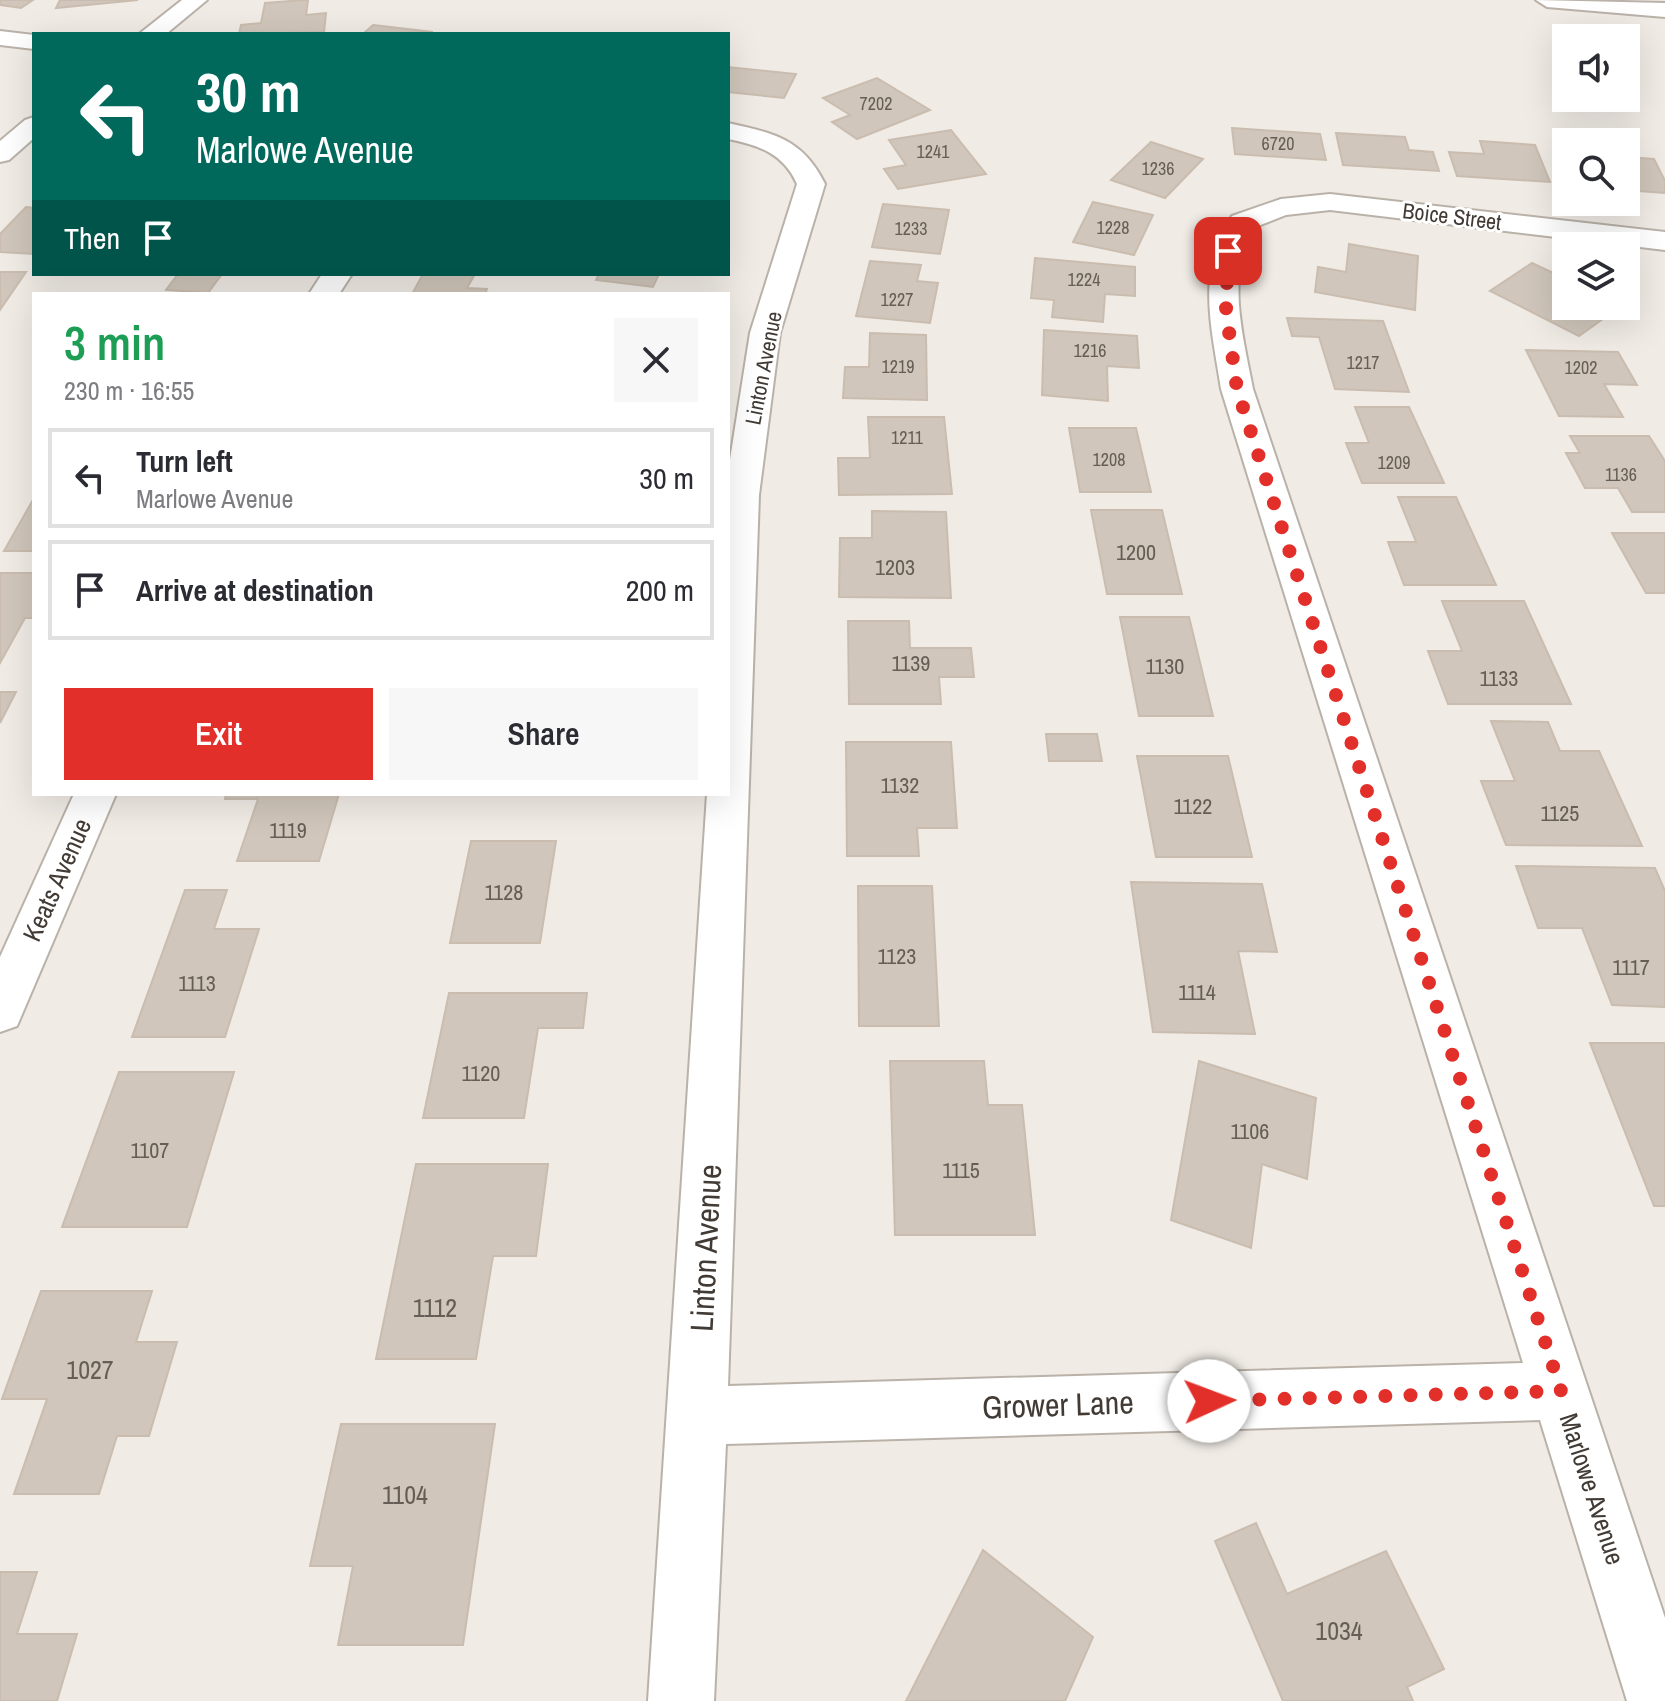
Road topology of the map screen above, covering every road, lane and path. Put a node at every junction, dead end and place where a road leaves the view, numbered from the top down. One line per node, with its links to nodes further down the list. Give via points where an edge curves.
1 (196, 0): 4 (street)
2 (1547, 0): 3 (street)
3 (1665, 10)
4 (154, 32)
5 (0, 38): 6 (street)
6 (32, 42)
7 (32, 127): 9 (street)
8 (730, 131): 12 (street, Linton Avenue, via 764,138 791,152 811,184 765,333 742,495)
9 (0, 154)
10 (1242, 222): 11 (street, Boice Street, via 1281,207 1330,202); 16 (street, Marlowe Avenue, via 1225,269 1237,389)
11 (1665, 241)
12 (730, 746)
13 (94, 796): 15 (street, Keats Avenue)
14 (728, 796): 17 (street, Linton Avenue)
15 (0, 1010)
16 (1561, 1391): 17 (street, Grower Lane); 19 (street, Marlowe Avenue)
17 (698, 1416): 18 (street, Linton Avenue)
18 (681, 1701)
19 (1660, 1701)

